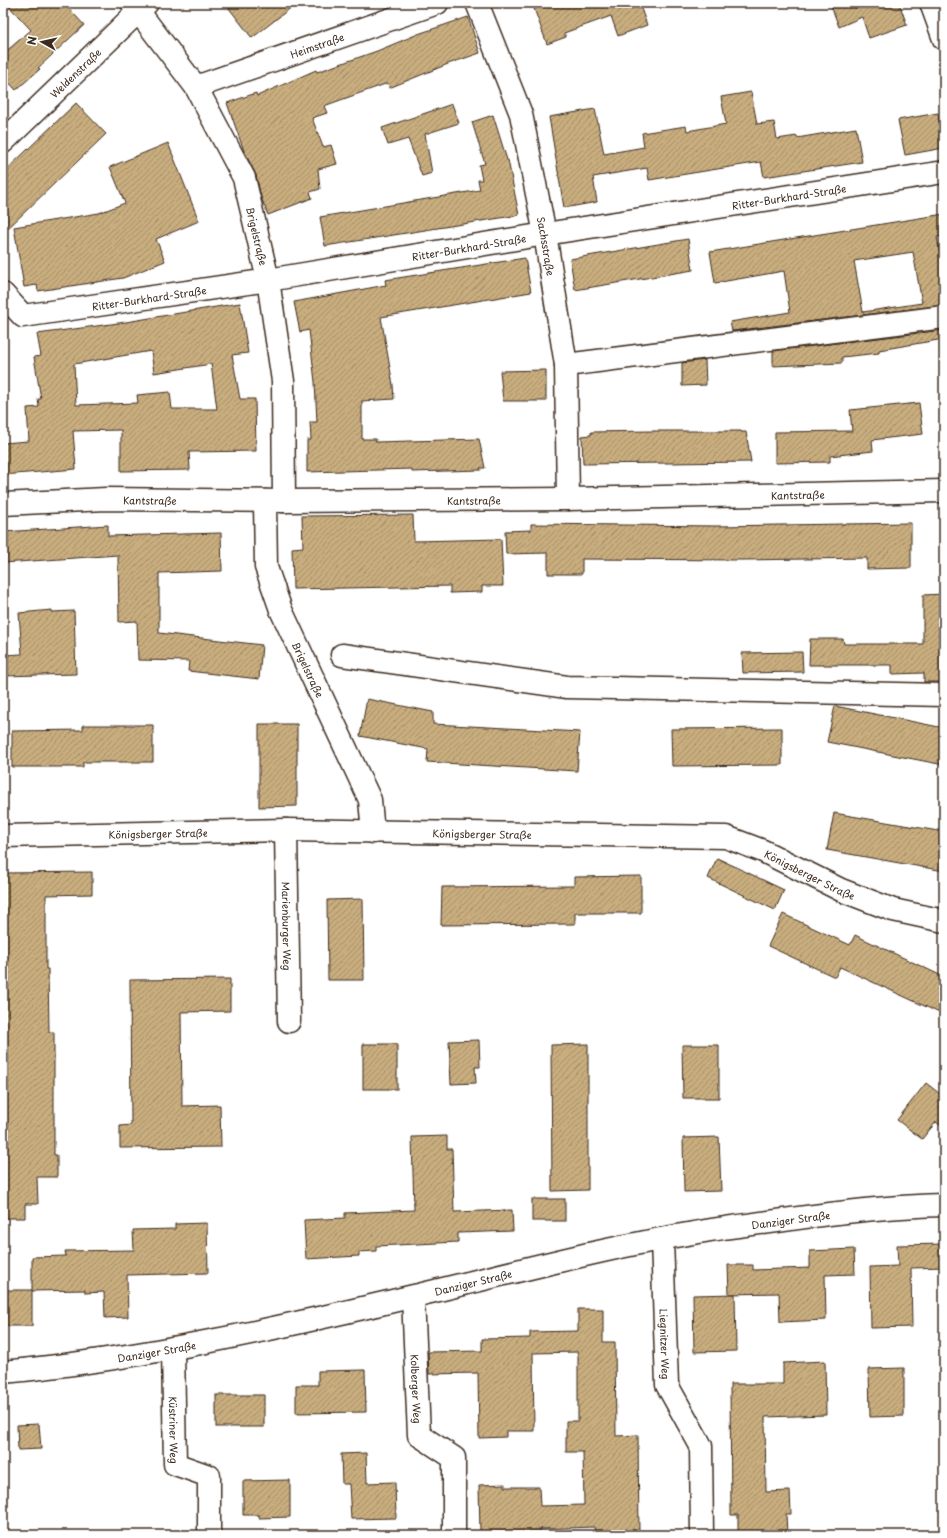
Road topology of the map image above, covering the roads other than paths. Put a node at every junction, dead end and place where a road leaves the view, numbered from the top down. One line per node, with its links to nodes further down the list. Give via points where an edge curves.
1 (437, 3): 6 (street, Heimstraße)
2 (477, 3): 9 (street, Sachsstraße, via 520,114)
3 (932, 3): 5 (street)
4 (139, 6): 6 (street, Brigelstraße); 7 (street, Weldenstraße)
5 (944, 39)
6 (196, 87): 10 (street, Brigelstraße, via 244,178)
7 (3, 142)
8 (944, 172): 9 (street, Ritter-Burkhard-Straße)
9 (545, 234): 10 (street, Ritter-Burkhard-Straße); 13 (street, Sachsstraße)
10 (268, 280): 11 (street, Ritter-Burkhard-Straße, via 24,316); 16 (street, Brigelstraße, via 283,382)
11 (3, 294)
12 (944, 317): 13 (street)
13 (566, 365): 15 (street, Sachsstraße)
14 (944, 490): 15 (street, Kantstraße)
15 (568, 499): 16 (street, Kantstraße)
16 (275, 501): 17 (street, Kantstraße, via 106,499); 21 (street, Brigelstraße, via 266,567 281,610 370,800)
17 (3, 504)
18 (342, 654): 19 (street, via 567,687)
19 (944, 695)
20 (286, 830): 21 (street, Königsberger Straße); 22 (street, Königsberger Straße); 24 (street, Marienburger Weg)
21 (372, 832): 23 (street, Königsberger Straße, via 726,837 763,850 841,890 893,910)
22 (3, 836)
23 (944, 921)
24 (289, 1021)
25 (944, 1205): 26 (street, Danziger Straße, via 862,1210)
26 (662, 1239): 27 (street, Danziger Straße); 32 (street, Liegnitzer Weg, via 667,1385 702,1446)
27 (413, 1297): 28 (street, Danziger Straße); 31 (street, Kolberger Weg, via 419,1435 454,1458)
28 (173, 1348): 29 (street, Danziger Straße, via 62,1366); 30 (street, Küstriner Weg, via 175,1464 209,1476)
29 (3, 1372)
30 (209, 1535)
31 (454, 1535)
32 (702, 1535)

